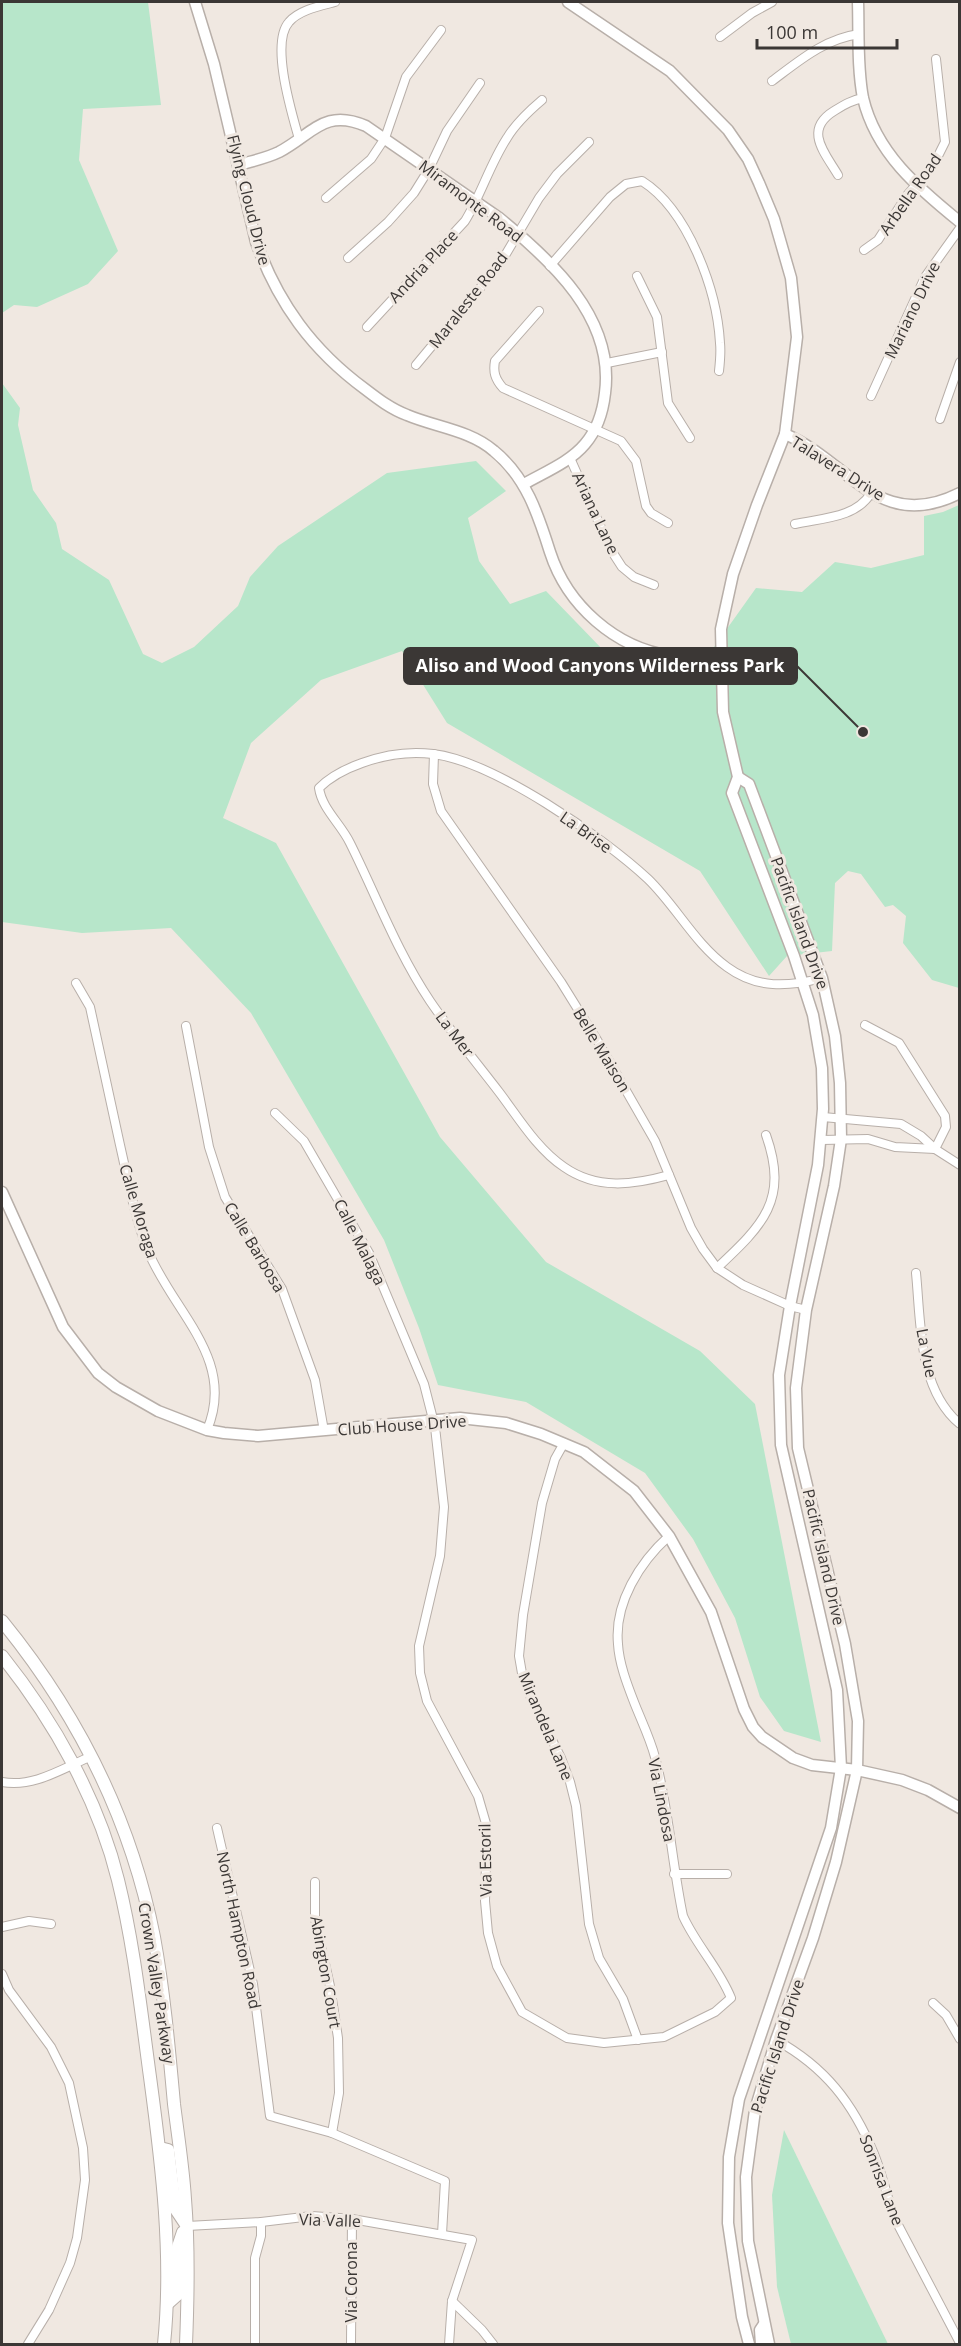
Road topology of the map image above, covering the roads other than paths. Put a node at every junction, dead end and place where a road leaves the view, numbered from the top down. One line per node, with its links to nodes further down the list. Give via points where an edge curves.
1 (195, 2): 17 (main road, Flying Cloud Drive)
2 (335, 2): 15 (street, via 300,14 282,34 281,50)
3 (568, 2): 40 (main road, Pacific Island Drive, via 670,71 728,130 748,159 784,248 796,309 797,337)
4 (772, 2): 8 (street)
5 (858, 2): 7 (main road)
6 (441, 30): 14 (street, via 406,77)
7 (859, 34): 10 (street, via 818,47); 12 (main road)
8 (720, 37)
9 (936, 59): 20 (street, Arbella Road, via 945,142 933,166)
10 (772, 81)
11 (480, 83): 18 (street, via 447,131)
12 (863, 98): 19 (street, via 852,100 824,117 817,129 818,141); 20 (main road, via 881,141)
13 (542, 100): 22 (street, Andria Place, via 507,138)
14 (385, 138): 15 (main road, Miramonte Road, via 351,119 336,119 321,123); 18 (main road, Miramonte Road); 21 (street, via 371,159)
15 (298, 139): 17 (main road, Miramonte Road, via 278,153)
16 (589, 142): 25 (street, Maraleste Road, via 557,174)
17 (239, 165): 43 (main road, Flying Cloud Drive, via 266,270 281,299 325,357 385,404 471,436 493,449)
18 (429, 169): 22 (main road, Miramonte Road); 27 (street, via 401,208)
19 (838, 176)
20 (915, 186): 23 (main road); 26 (street, Arbella Road, via 878,240)
21 (326, 198)
22 (476, 202): 25 (main road, Miramonte Road); 31 (street, Andria Place, via 443,247)
23 (960, 222)
24 (960, 228): 37 (street, Mariano Drive, via 925,278)
25 (518, 233): 28 (main road, Miramonte Road); 35 (street, Maraleste Road, via 500,264)
26 (864, 250)
27 (348, 258)
28 (550, 266): 34 (main road, Miramonte Road, via 572,289 596,326); 36 (street, via 610,197 626,184 642,181 668,203 699,261 718,326)
29 (637, 276): 32 (street, via 657,317)
30 (538, 311): 39 (street, via 495,360 496,380 503,388)
31 (367, 327)
32 (662, 352): 34 (street); 41 (street, via 668,402)
33 (960, 362): 38 (street)
34 (607, 363): 39 (main road, Miramonte Road, via 604,403)
35 (416, 365)
36 (719, 371)
37 (871, 396)
38 (940, 419)
39 (594, 430): 42 (main road, Miramonte Road); 46 (street, via 621,441 632,453 646,506)
40 (785, 434): 44 (main road, Talavera Drive, via 804,442); 49 (main road, Pacific Island Drive, via 733,574 721,630)
41 (690, 438)
42 (570, 458): 43 (main road, Miramonte Road); 48 (street, Ariana Lane, via 622,567)
43 (524, 484): 49 (main road, Flying Cloud Drive, via 557,570 569,592 601,626 622,641 647,650 670,656)
44 (871, 493): 45 (main road, Talavera Drive, via 900,505 922,506); 47 (street, via 849,512)
45 (960, 493)
46 (668, 523)
47 (795, 524)
48 (654, 585)
49 (721, 658): 51 (main road, Pacific Island Drive, via 725,728)
50 (434, 754): 52 (street, La Brise, via 375,758 328,779); 55 (street, La Brise, via 494,774 601,841 648,879 727,968 773,986); 66 (street, Belle Maison, via 433,784 441,812 561,982 645,1122)
51 (738, 777): 53 (main road, Pacific Island Drive, via 749,784); 55 (main road, Pacific Island Drive, via 732,793)
52 (319, 788): 66 (street, La Mer, via 320,798 348,840 430,1001 530,1133 564,1167 603,1183 640,1183)
53 (822, 978): 55 (street, La Brise); 60 (main road, Pacific Island Drive, via 835,1036)
54 (76, 983): 74 (street, Calle Moraga, via 90,1007 130,1191 148,1251 206,1349 213,1371 214,1408)
55 (803, 983): 59 (main road, Pacific Island Drive, via 822,1068)
56 (865, 1025): 64 (street, via 899,1043 945,1116 946,1127)
57 (186, 1026): 75 (street, Calle Barbosa, via 209,1147 225,1197 286,1299 315,1380)
58 (275, 1113): 72 (street, Calle Malaga, via 304,1141 369,1252 424,1384)
59 (823, 1117): 60 (street); 63 (main road, Pacific Island Drive)
60 (841, 1119): 62 (main road, Pacific Island Drive); 64 (street, via 901,1124)
61 (766, 1135): 68 (street, via 776,1181 771,1206 743,1244)
62 (842, 1139): 63 (street); 64 (street); 71 (main road, Pacific Island Drive)
63 (822, 1140): 70 (main road, Pacific Island Drive)
64 (935, 1149): 65 (street)
65 (960, 1165)
66 (669, 1175): 68 (street, Belle Maison, via 691,1228)
67 (2, 1192): 74 (main road, Club House Drive, via 53,1309 85,1358 98,1373 136,1399)
68 (717, 1268): 70 (street, Belle Maison, via 743,1285)
69 (916, 1273): 73 (street, La Vue, via 926,1365 940,1399)
70 (790, 1306): 71 (street, Belle Maison); 82 (main road, Pacific Island Drive, via 779,1375 781,1445 837,1690)
71 (806, 1310): 83 (main road, Pacific Island Drive, via 796,1389 798,1448 845,1644 858,1721)
72 (432, 1420): 75 (main road, Club House Drive); 76 (main road, Club House Drive, via 460,1418 506,1423); 97 (street, Via Estoril, via 444,1507 440,1556 419,1646 420,1673 427,1701 478,1796 488,1827 484,1901 497,1966 522,2012 567,2038 604,2043)
73 (960, 1424)
74 (207, 1430): 75 (main road, Club House Drive, via 258,1436)
75 (324, 1431)
76 (564, 1443): 77 (main road, Club House Drive, via 584,1452 634,1491); 97 (street, Mirandela Lane, via 542,1503 519,1656 527,1689 570,1782 589,1924 599,1958 623,1999)
77 (669, 1536): 82 (main road, Club House Drive, via 711,1612 753,1727 793,1758); 87 (street, Via Lindosa, via 651,1551 631,1583 623,1604 617,1643 655,1757)
78 (2, 1621): 80 (main road, Crown Valley Parkway, via 47,1681)
79 (2, 1656): 81 (main road, Crown Valley Parkway, via 44,1713)
80 (92, 1756): 81 (street); 104 (main road, Crown Valley Parkway, via 110,1793 138,1873 153,1937)
81 (73, 1764): 84 (street, via 23,1784); 101 (main road, Crown Valley Parkway, via 106,1839 123,1900)
82 (841, 1768): 83 (main road, Club House Drive); 95 (main road, Pacific Island Drive, via 831,1828)
83 (857, 1770): 85 (main road, Club House Drive, via 902,1780); 98 (main road, Pacific Island Drive, via 830,1884)
84 (2, 1782)
85 (960, 1808)
86 (217, 1828): 100 (street, North Hampton Road, via 253,1984 270,2116)
87 (674, 1874): 88 (street); 93 (street, Via Lindosa, via 690,1932 724,1980)
88 (727, 1874)
89 (315, 1882): 100 (street, Abington Court, via 315,1919 338,2038 339,2093)
90 (51, 1923): 91 (street, via 29,1921)
91 (2, 1927)
92 (2, 1974): 110 (street, via 9,1990 51,2047 69,2083 83,2148 85,2180 73,2255 49,2310)
93 (731, 1998): 97 (street, Via Estoril, via 689,2026 664,2037)
94 (933, 2003): 96 (street)
95 (768, 2010): 98 (main road); 99 (main road, Pacific Island Drive)
96 (960, 2038)
97 (638, 2040)
98 (776, 2040): 99 (main road); 108 (main road, Pacific Island Drive, via 755,2110 746,2177 748,2241); 109 (street, Sonrisa Lane, via 807,2058 832,2081 852,2109 875,2155 896,2221)
99 (753, 2062): 117 (main road, Pacific Island Drive, via 739,2099 728,2168 728,2223)
100 (332, 2133): 105 (street, North Hampton Road, via 444,2181)
101 (160, 2148): 104 (main road, via 168,2150 175,2208); 107 (main road, Crown Valley Parkway)
102 (352, 2219): 103 (street, Via Valle, via 312,2216); 105 (street, Via Valle); 114 (street, Via Corona)
103 (261, 2222): 104 (street, Via Valle); 113 (street, via 255,2258)
104 (187, 2226): 107 (main road, via 178,2247 177,2295); 112 (main road, Crown Valley Parkway)
105 (442, 2234): 106 (street, Via Valle, via 472,2240)
106 (452, 2301): 115 (street); 116 (street)
107 (168, 2303): 111 (main road, Crown Valley Parkway)
108 (764, 2323): 118 (main road); 119 (main road, Pacific Island Drive)
109 (960, 2343)
110 (28, 2344)
111 (164, 2344)
112 (186, 2344)
113 (255, 2344)
114 (351, 2344)
115 (449, 2344)
116 (493, 2344)
117 (748, 2344)
118 (761, 2344)
119 (769, 2344)

